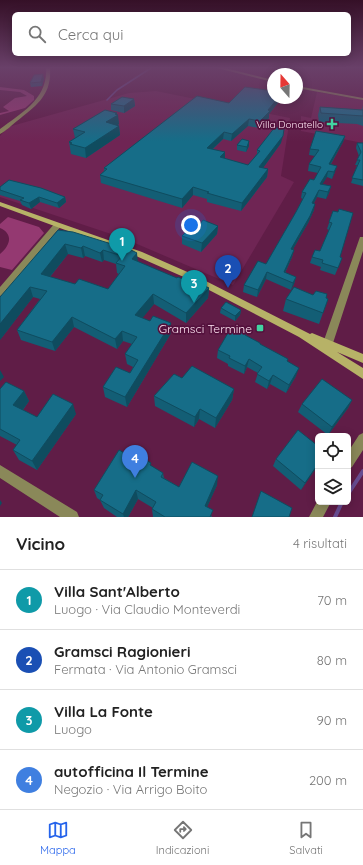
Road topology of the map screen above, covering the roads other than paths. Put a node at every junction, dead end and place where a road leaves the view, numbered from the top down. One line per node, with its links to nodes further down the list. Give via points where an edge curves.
1 (42, 92): 4 (street, via 37,104)
2 (325, 92): 3 (street)
3 (363, 99)
4 (1, 131)
5 (0, 204): 6 (main road)
6 (58, 225): 8 (street); 9 (main road, via 164,265)
7 (363, 239): 10 (street)
8 (0, 292)
9 (302, 334): 10 (main road); 12 (main road)
10 (328, 343): 11 (main road)
11 (363, 359)
12 (363, 374)
13 (363, 439): 14 (street)
14 (351, 458)
15 (0, 471): 17 (street)
16 (322, 505): 18 (street)
17 (72, 517)
18 (316, 517)

